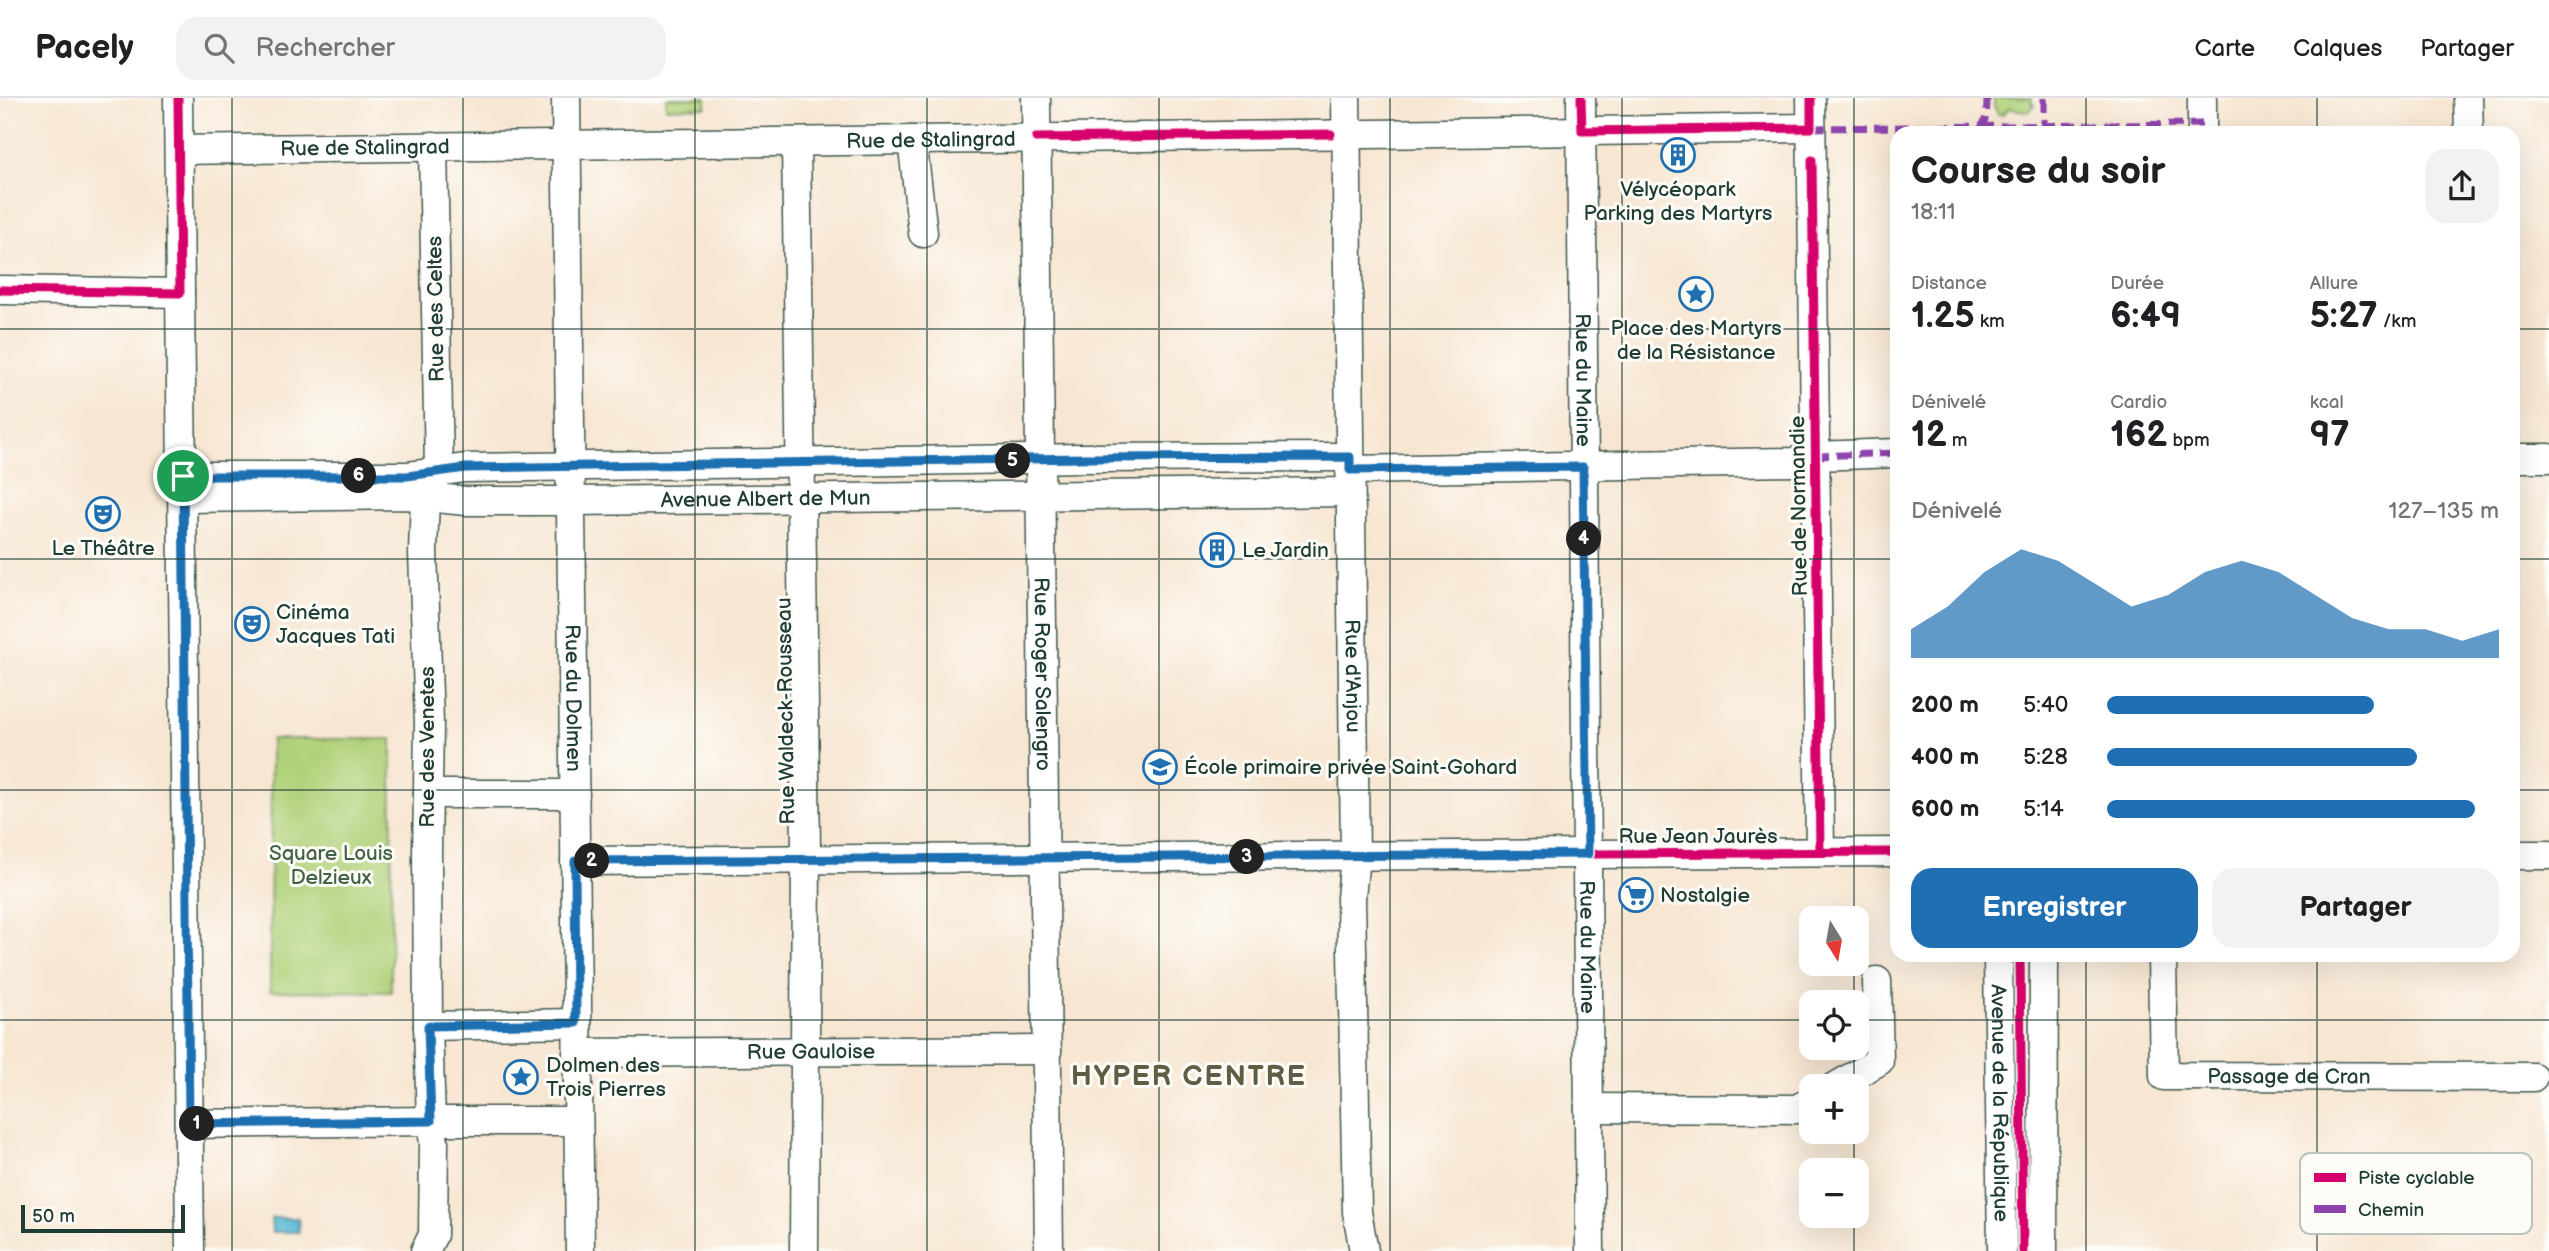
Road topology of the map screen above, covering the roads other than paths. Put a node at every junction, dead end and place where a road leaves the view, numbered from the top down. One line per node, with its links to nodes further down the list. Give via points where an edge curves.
1 (178, 98): 19 (street)
2 (566, 98): 17 (street, Rue du Dolmen)
3 (1035, 98): 14 (street, Rue Roger Salengro)
4 (1346, 98): 13 (street, Rue d'Anjou)
5 (1581, 98): 12 (street, Rue du Maine)
6 (1811, 98): 11 (street, Rue de Normandie)
7 (2202, 98): 9 (street)
8 (2468, 98): 10 (street)
9 (2202, 126)
10 (2469, 126)
11 (1811, 128): 12 (street, Rue de Stalingrad); 24 (street, Rue de Normandie)
12 (1582, 131): 13 (street, Rue de Stalingrad); 30 (street, Rue du Maine)
13 (1338, 134): 14 (street, Rue de Stalingrad); 32 (street, Rue d'Anjou)
14 (1036, 138): 15 (street, Rue de Stalingrad); 27 (street, Rue Roger Salengro)
15 (912, 140): 16 (street, Rue de Stalingrad); 20 (street)
16 (796, 142): 17 (street, Rue de Stalingrad); 28 (street, Rue Waldeck-Rousseau)
17 (567, 145): 18 (street, Rue de Stalingrad); 29 (street, Rue du Dolmen)
18 (433, 146): 19 (street, Rue de Stalingrad); 31 (street, Rue des Celtes)
19 (179, 150): 22 (street)
20 (923, 233)
21 (0, 290): 22 (street)
22 (180, 293): 33 (street)
23 (1890, 453): 24 (street, Avenue Albert de Mun)
24 (1815, 456): 30 (street, Avenue Albert de Mun, via 1794,462); 40 (street, Rue de Normandie)
25 (2520, 458): 26 (street)
26 (2549, 458)
27 (1040, 460): 28 (street, Avenue Albert de Mun); 32 (street, Avenue Albert de Mun); 34 (street, Rue Roger Salengro)
28 (801, 464): 29 (street, Avenue Albert de Mun); 36 (street, Rue Waldeck-Rousseau)
29 (572, 467): 31 (street, Avenue Albert de Mun); 37 (street, Rue du Dolmen)
30 (1583, 467): 32 (street, Avenue Albert de Mun); 42 (street, Rue du Maine)
31 (439, 471): 33 (street, Avenue Albert de Mun); 35 (street, Rue des Venetes)
32 (1350, 473): 34 (street, Avenue Albert de Mun); 45 (street, Rue d'Anjou)
33 (183, 487): 35 (street, Avenue Albert de Mun); 64 (street)
34 (1040, 495): 36 (street, Avenue Albert de Mun); 46 (street, Rue Roger Salengro)
35 (425, 498): 37 (street, Avenue Albert de Mun); 38 (street, Rue des Venetes)
36 (801, 498): 37 (street, Avenue Albert de Mun); 47 (street, Rue Waldeck-Rousseau)
37 (572, 501): 39 (street, Rue du Dolmen)
38 (428, 794): 39 (street); 54 (street, Rue des Venetes)
39 (575, 794): 48 (street, Rue du Dolmen)
40 (1820, 852): 41 (street, Rue Jean Jaurès); 42 (street, Rue Jean Jaurès)
41 (1890, 852)
42 (1588, 854): 45 (street, Rue Jean Jaurès); 60 (street, Rue du Maine)
43 (2520, 855): 44 (street)
44 (2549, 855)
45 (1355, 856): 46 (street, Rue Jean Jaurès); 70 (street, Rue d'Anjou, via 1351,898 1357,1212)
46 (1044, 858): 47 (street, Rue Jean Jaurès); 55 (street, Rue Roger Salengro)
47 (806, 860): 48 (street, Rue Jean Jaurès); 56 (street, Rue Waldeck-Rousseau)
48 (575, 861): 53 (street, Rue du Dolmen)
49 (1998, 962): 72 (street, Avenue de la République)
50 (2043, 962): 73 (street, Avenue de la République)
51 (2162, 962): 59 (street, Passage de Cran, via 2164,1076)
52 (1877, 981): 58 (street, via 1879,1060)
53 (576, 1023): 54 (street); 57 (street, Rue du Dolmen)
54 (428, 1026): 62 (street, Rue des Venetes)
55 (1047, 1050): 56 (street, Rue Gauloise); 69 (street, Rue Roger Salengro)
56 (807, 1052): 57 (street, Rue Gauloise); 68 (street, Rue Waldeck-Rousseau)
57 (577, 1053): 63 (street, Rue du Dolmen)
58 (1856, 1074)
59 (2533, 1077)
60 (1588, 1108): 61 (street); 71 (street, Rue du Maine)
61 (1799, 1108)
62 (431, 1121): 63 (street); 64 (street); 66 (street, Rue des Venetes, via 433,1235)
63 (578, 1121): 67 (street, Rue du Dolmen)
64 (189, 1124): 65 (street)
65 (190, 1251)
66 (425, 1251)
67 (580, 1251)
68 (804, 1251)
69 (1049, 1251)
70 (1364, 1251)
71 (1590, 1251)
72 (2002, 1251)
73 (2043, 1251)

